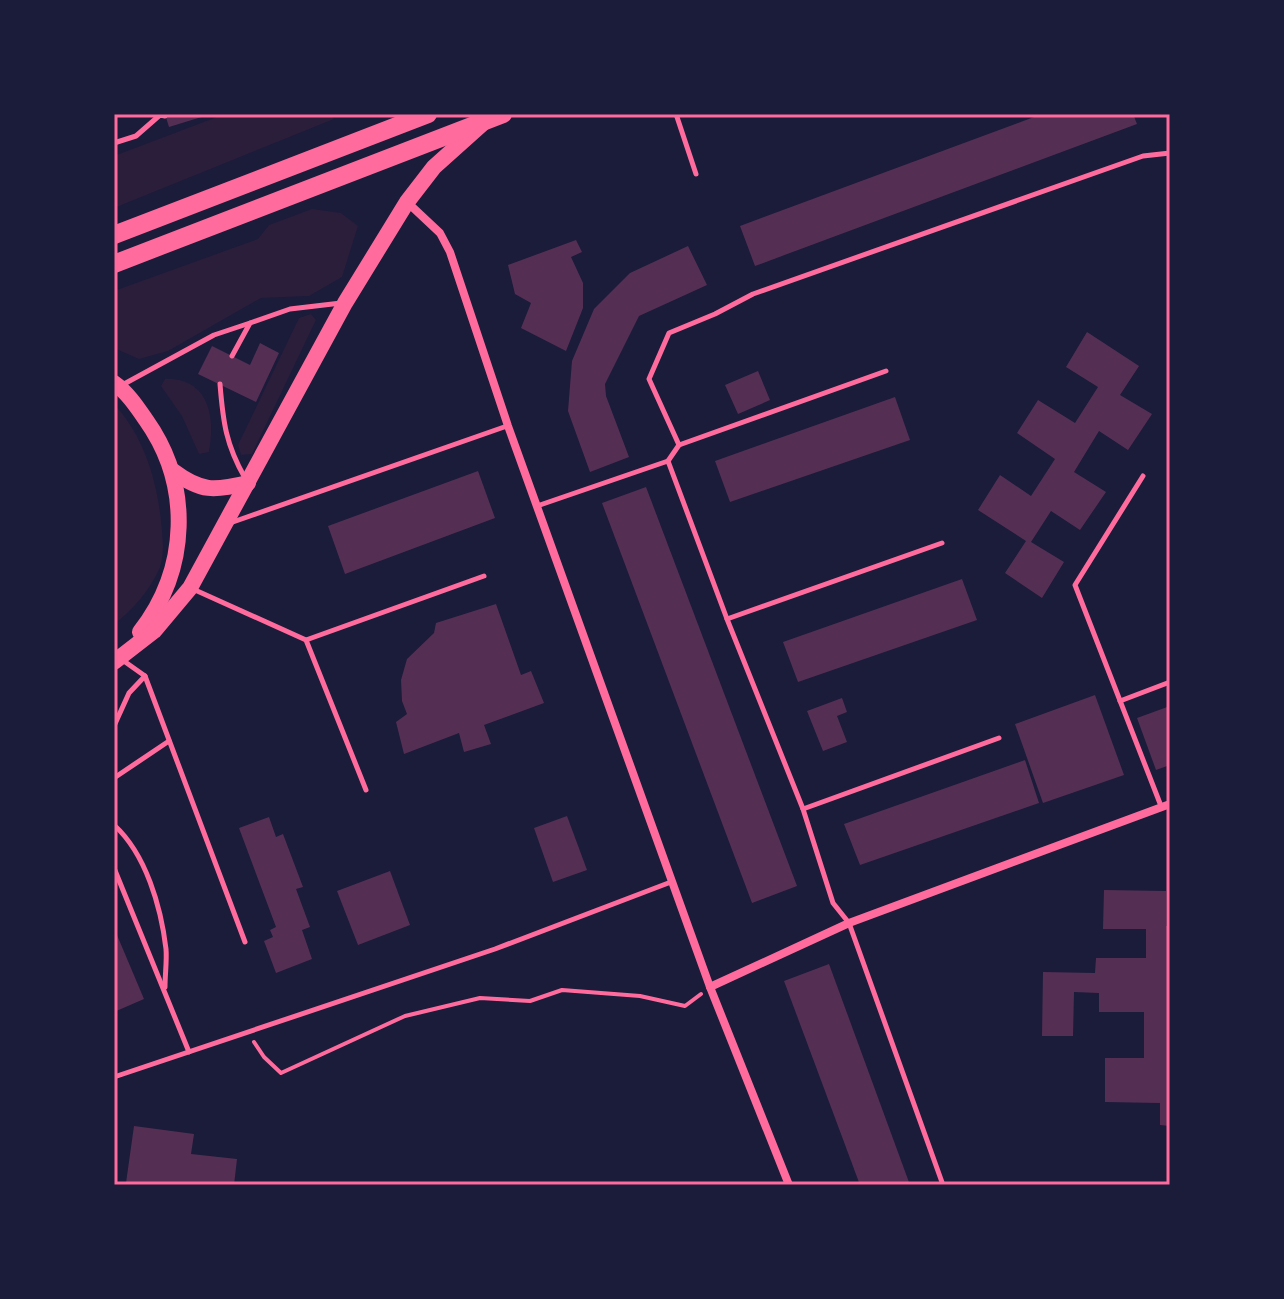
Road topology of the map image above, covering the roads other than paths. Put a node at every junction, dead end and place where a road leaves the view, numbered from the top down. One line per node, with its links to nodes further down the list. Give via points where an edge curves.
1 (428, 114): 9 (highway)
2 (676, 114): 7 (lane)
3 (161, 115): 5 (lane, via 136,136)
4 (495, 117): 8 (main road, via 434,167); 10 (highway)
5 (114, 143)
6 (1170, 153): 18 (lane, via 1143,156 768,288 669,333 649,379)
7 (696, 174)
8 (407, 202): 11 (main road); 17 (street, via 440,233 450,252)
9 (114, 235)
10 (114, 264)
11 (345, 303): 12 (lane, via 290,309); 22 (main road)
12 (250, 323): 13 (lane); 16 (lane, via 214,335)
13 (232, 356)
14 (886, 371): 18 (lane)
15 (220, 384): 22 (lane, via 223,426)
16 (117, 385): 20 (main road, via 159,438)
17 (508, 426): 23 (street); 24 (lane)
18 (679, 445): 19 (lane)
19 (668, 461): 23 (lane); 28 (lane)
20 (173, 471): 22 (main road, via 206,489); 30 (main road, via 180,511 169,582 153,615)
21 (1143, 476): 33 (lane, via 1075,585)
22 (248, 483): 24 (main road)
23 (537, 506): 43 (street)
24 (225, 525): 27 (main road)
25 (942, 543): 28 (lane)
26 (484, 576): 29 (lane)
27 (190, 588): 29 (lane); 30 (main road, via 154,631)
28 (727, 619): 40 (lane)
29 (306, 640): 38 (lane)
30 (117, 660): 31 (lane)
31 (145, 676): 34 (lane, via 129,693); 36 (lane)
32 (1170, 682): 33 (lane)
33 (1120, 701): 39 (lane)
34 (114, 726)
35 (999, 738): 40 (lane)
36 (169, 741): 37 (lane); 45 (lane)
37 (114, 778)
38 (366, 790)
39 (1166, 806): 44 (street)
40 (803, 809): 44 (lane, via 833,903)
41 (114, 825): 47 (lane, via 141,860 155,902 166,950)
42 (114, 868): 47 (lane)
43 (672, 881): 46 (street); 48 (lane, via 495,949)
44 (849, 923): 46 (street); 51 (lane)
45 (245, 942)
46 (710, 987): 50 (street)
47 (165, 989): 48 (lane)
48 (189, 1052): 49 (lane)
49 (114, 1077)
50 (789, 1185)
51 (943, 1185)

